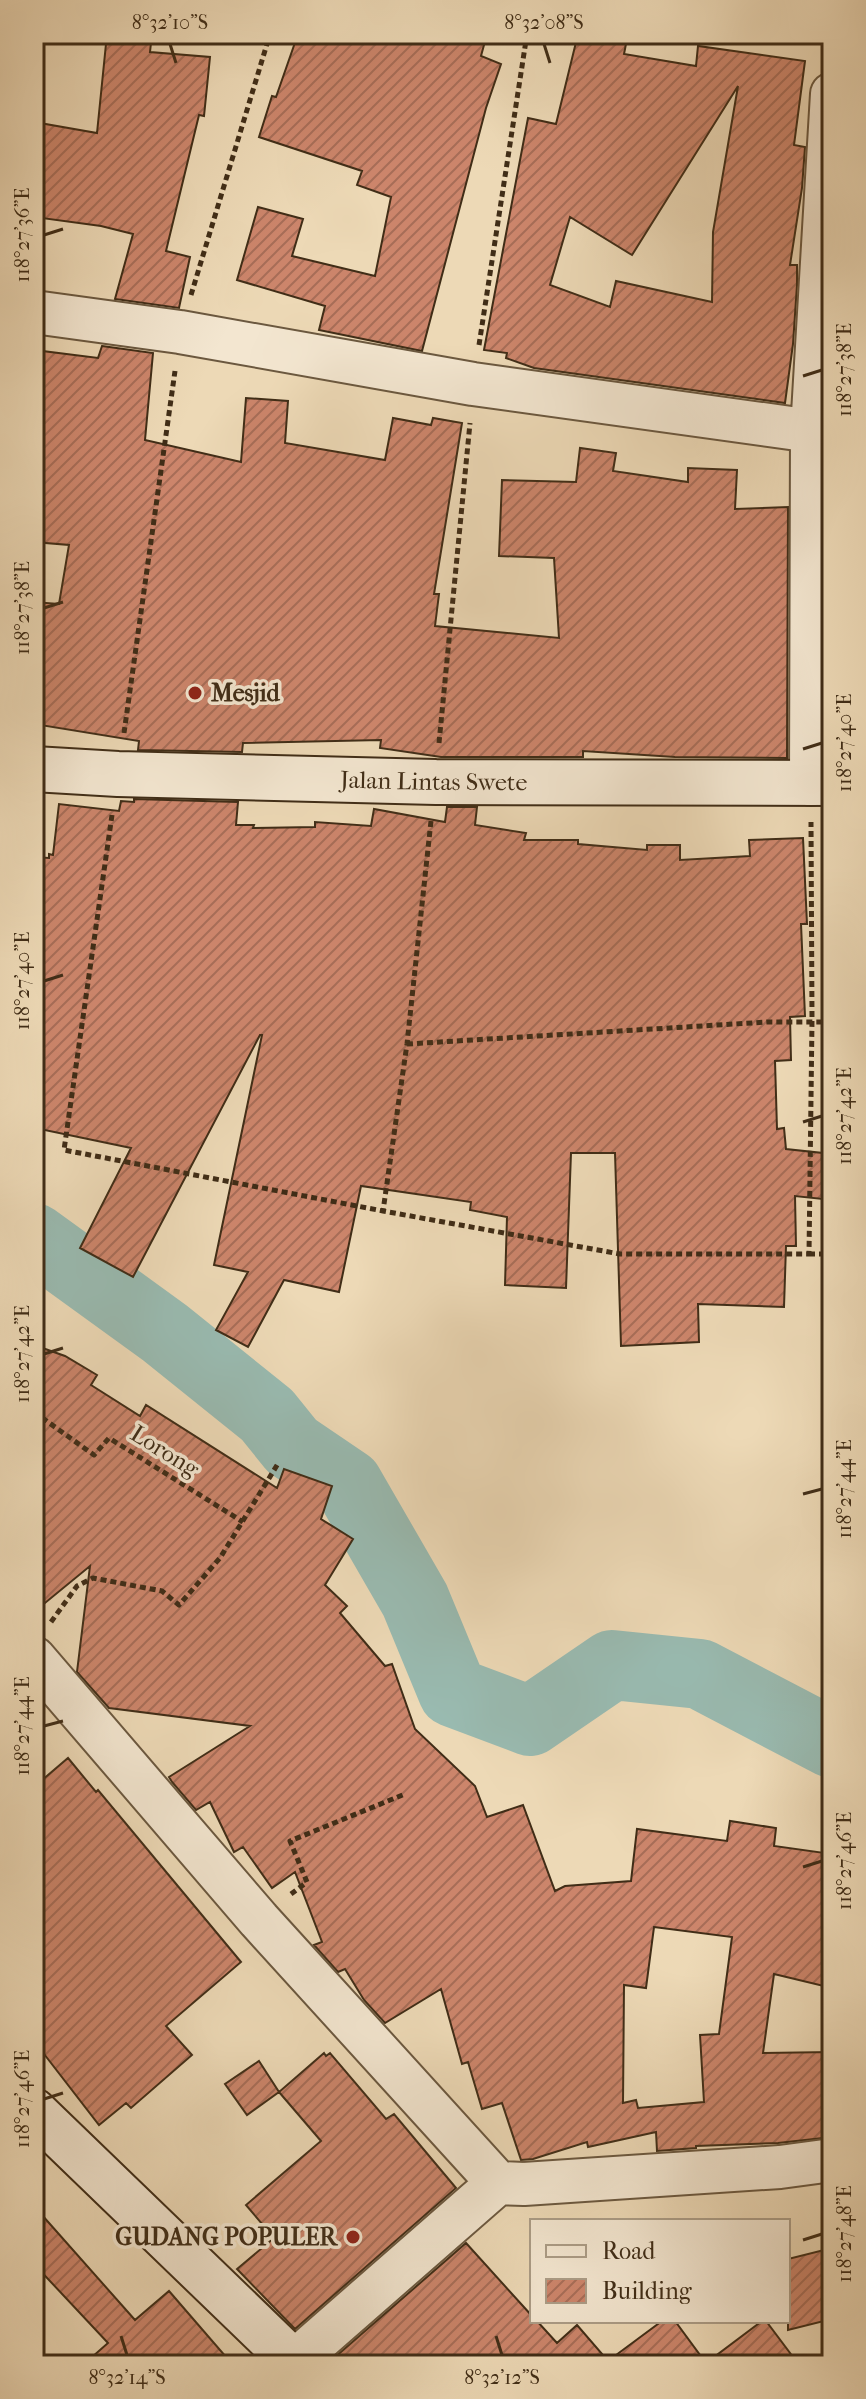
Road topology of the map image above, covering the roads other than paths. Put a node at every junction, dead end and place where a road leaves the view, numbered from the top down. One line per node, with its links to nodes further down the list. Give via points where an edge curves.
1 (832, 94): 3 (street)
2 (34, 312): 3 (street, via 473,384)
3 (812, 431): 5 (street)
4 (34, 769): 5 (street, Jalan Lintas Swete, via 436,782)
5 (822, 783)
6 (38, 1646): 9 (street, via 259,1920)
7 (34, 2111): 10 (street)
8 (832, 2160): 9 (street)
9 (498, 2183): 10 (street)
10 (294, 2364)

